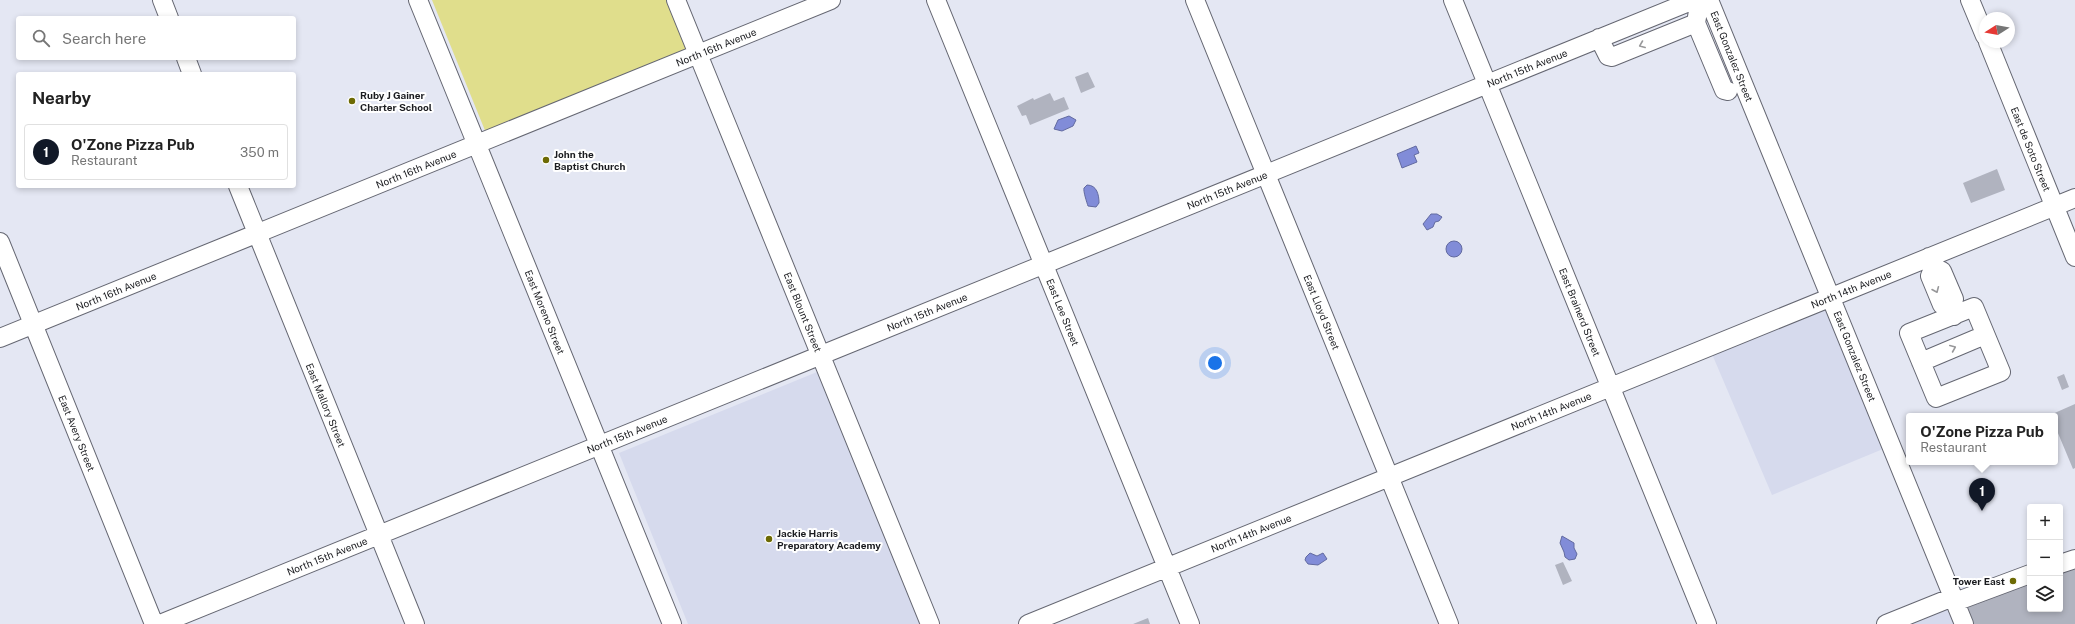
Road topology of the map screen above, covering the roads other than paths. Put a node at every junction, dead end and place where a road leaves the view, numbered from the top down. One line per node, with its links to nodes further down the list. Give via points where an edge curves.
1 (162, 0): 12 (street)
2 (418, 0): 22 (street, East Moreno Street)
3 (676, 0): 17 (street, East Blount Street)
4 (832, 0): 17 (street, North 16th Avenue)
5 (936, 0): 31 (street, East Lee Street)
6 (1195, 0): 23 (street, East Lloyd Street)
7 (1453, 0): 20 (street, East Brainerd Street)
8 (1694, 0): 15 (street, North 15th Avenue)
9 (1702, 0): 14 (street)
10 (1710, 0): 32 (street, East Gonzalez Street)
11 (1970, 0): 13 (street)
12 (168, 16)
13 (1979, 22)
14 (1696, 23): 15 (street, one-way to 15, via 1612,57 1608,56); 21 (street, via 1724,90)
15 (1600, 38): 20 (street, North 15th Avenue)
16 (1990, 48): 26 (street, East de Soto Street)
17 (698, 54): 22 (street, North 16th Avenue); 37 (street, East Blount Street)
18 (187, 60): 19 (street)
19 (191, 72)
20 (1488, 84): 23 (street, North 15th Avenue); 39 (street, East Brainerd Street)
21 (1728, 92)
22 (476, 144): 27 (street, North 16th Avenue); 40 (street, East Moreno Street)
23 (1266, 174): 31 (street, North 15th Avenue); 41 (street, East Lloyd Street)
24 (239, 188): 27 (street, East Mallory Street)
25 (2075, 198): 26 (street, North 14th Avenue)
26 (2054, 206): 29 (street, East de Soto Street); 30 (street, North 14th Avenue)
27 (257, 234): 34 (street, North 16th Avenue); 42 (street, East Mallory Street)
28 (0, 242): 34 (street, East Avery Street)
29 (2075, 257)
30 (1932, 262): 32 (street, North 14th Avenue); 33 (street, via 1930,276 1942,305)
31 (1044, 264): 37 (street, North 15th Avenue); 45 (street, East Lee Street)
32 (1831, 297): 39 (street, North 14th Avenue); 47 (street, East Gonzalez Street)
33 (1953, 312): 35 (street, via 1974,307); 38 (street, via 1909,333)
34 (33, 324): 36 (street, North 16th Avenue); 48 (street, East Avery Street)
35 (1985, 335): 38 (street, one-way to 35); 38 (street, via 2001,372 1936,398)
36 (0, 338)
37 (821, 355): 40 (street, North 15th Avenue); 52 (street, East Blount Street)
38 (1921, 362)
39 (1610, 387): 41 (street, North 14th Avenue); 56 (street, East Brainerd Street)
40 (599, 445): 42 (street, North 15th Avenue); 51 (street, East Moreno Street)
41 (1389, 477): 45 (street, North 14th Avenue); 55 (street, East Lloyd Street)
42 (379, 535): 49 (street, North 15th Avenue); 50 (street, East Mallory Street)
43 (2075, 559): 44 (street)
44 (2063, 563)
45 (1167, 567): 53 (street, North 14th Avenue); 54 (street, East Lee Street)
46 (2027, 575): 47 (street)
47 (1954, 599): 57 (street); 58 (street, East Gonzalez Street)
48 (154, 624)
49 (160, 624)
50 (415, 624)
51 (672, 624)
52 (930, 624)
53 (1028, 624)
54 (1190, 624)
55 (1449, 624)
56 (1707, 624)
57 (1886, 624)
58 (1964, 624)

